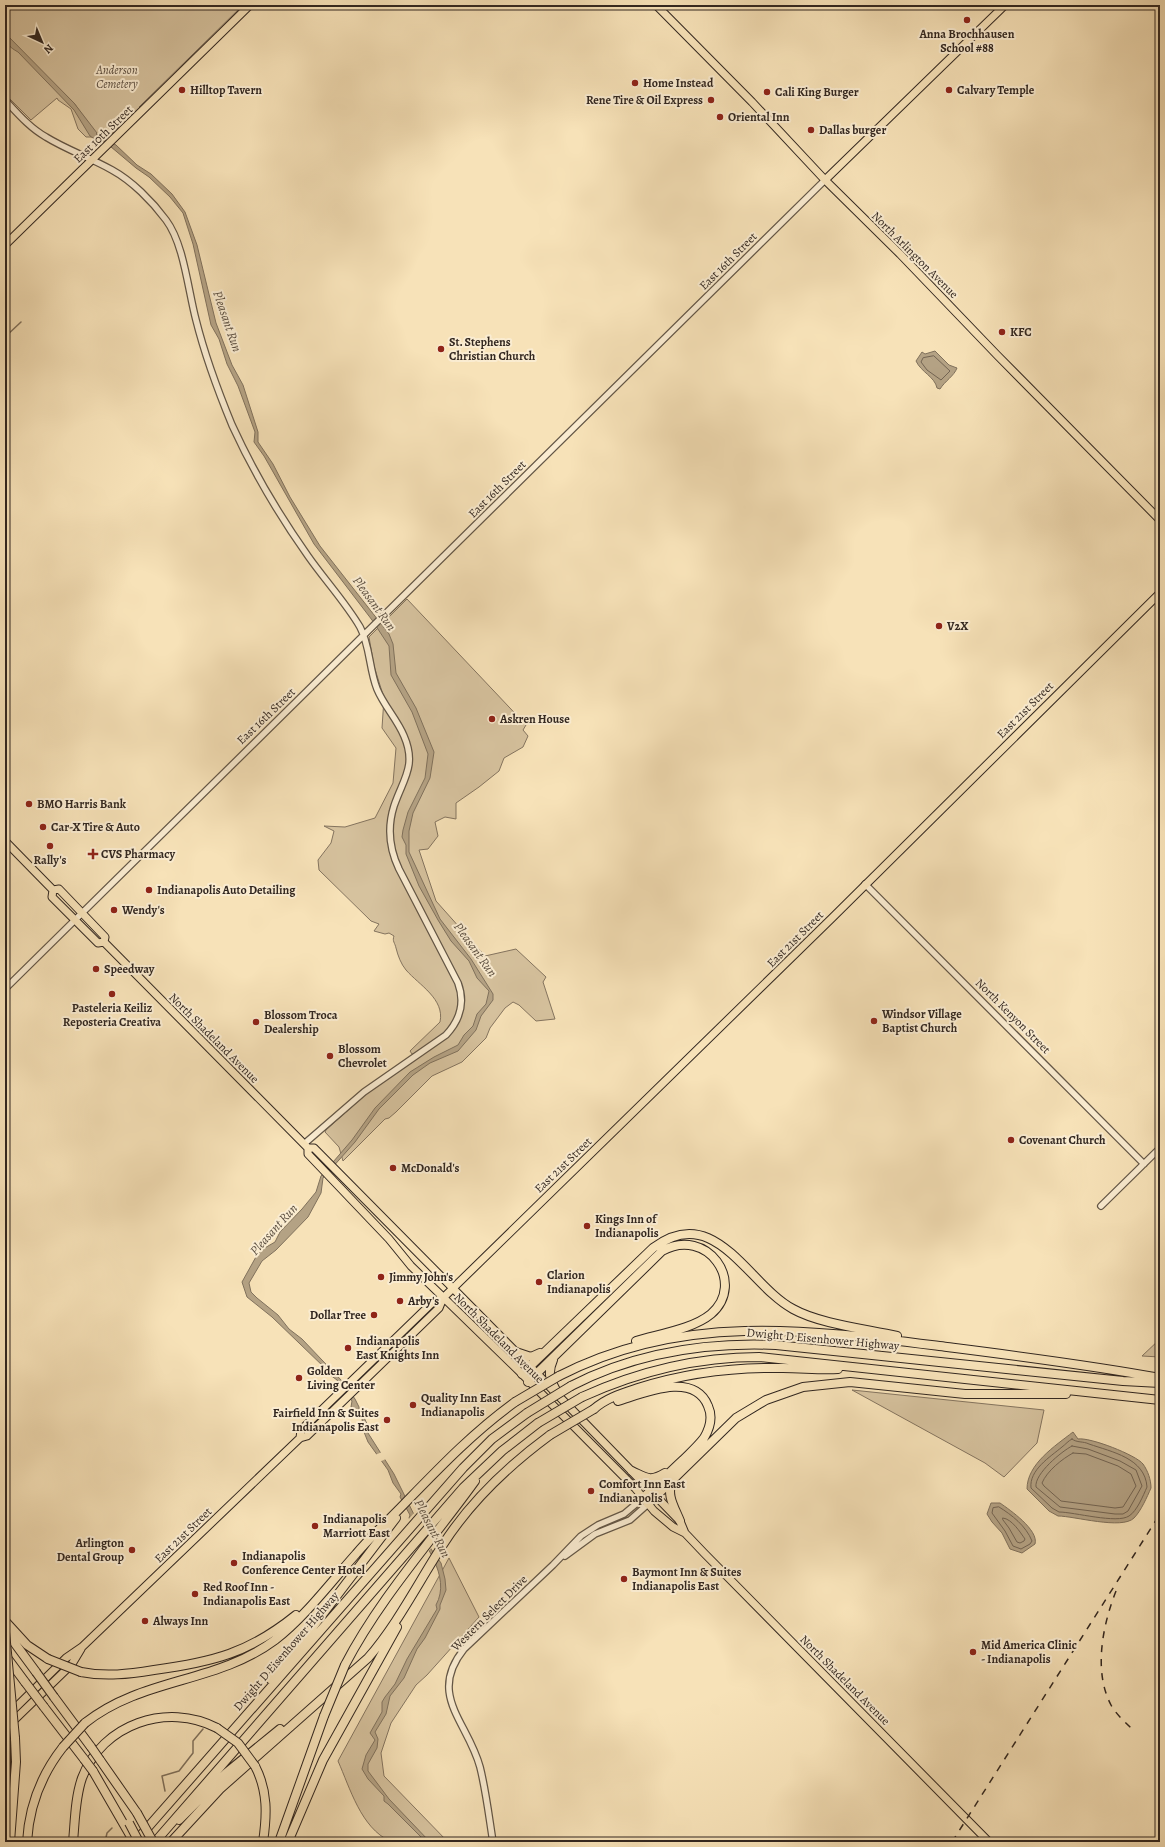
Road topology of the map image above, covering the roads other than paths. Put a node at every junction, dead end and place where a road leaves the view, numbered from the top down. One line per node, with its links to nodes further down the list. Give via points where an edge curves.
1 (250, 5): 5 (main road, East 10th Street)
2 (656, 5): 6 (main road, North Arlington Avenue)
3 (1005, 5): 6 (main road, East 16th Street)
4 (5, 100): 5 (street, via 30,126)
5 (92, 160): 7 (main road, East 10th Street); 10 (street, via 130,182 171,227 179,248 205,352 239,438 280,515 355,620)
6 (825, 180): 8 (main road, North Arlington Avenue); 10 (street, East 16th Street)
7 (5, 245)
8 (1160, 520)
9 (1160, 593): 12 (main road, East 21st Street)
10 (363, 636): 14 (street, East 16th Street); 18 (street, via 378,690 402,730 409,752 408,772 394,806 390,824 392,852 455,977 460,989 461,1005 456,1022 446,1035 364,1092)
11 (5, 842): 13 (main road, North Shadeland Avenue)
12 (865, 884): 20 (street, North Kenyon Street); 22 (main road, East 21st Street)
13 (53, 890): 14 (main road, North Shadeland Avenue, via 59,889); 15 (main road, North Shadeland Avenue, via 52,897)
14 (82, 913): 15 (street, East 16th Street); 16 (main road, North Shadeland Avenue, via 105,937)
15 (75, 920): 16 (main road, North Shadeland Avenue, via 98,943); 17 (street, East 16th Street)
16 (104, 942): 18 (main road, North Shadeland Avenue)
17 (5, 989)
18 (306, 1146): 22 (main road, North Shadeland Avenue, via 314,1148); 23 (main road, North Shadeland Avenue, via 308,1154 316,1163)
19 (1160, 1148): 20 (street)
20 (1144, 1164): 21 (street)
21 (1101, 1206)
22 (453, 1288): 23 (main road, East 21st Street); 26 (main road, North Shadeland Avenue)
23 (443, 1298): 31 (main road, North Shadeland Avenue); 40 (main road, East 21st Street, via 439,1308 307,1436); 40 (main road, East 21st Street, via 434,1301 350,1382 301,1430)
24 (930, 1345): 25 (highway, via 803,1314 778,1298 723,1245 707,1237 689,1234 670,1238 653,1248); 27 (highway, via 860,1336 752,1330 717,1331 667,1338); 33 (highway)
25 (548, 1348): 26 (highway, via 531,1357); 29 (highway)
26 (516, 1352): 29 (main road, North Shadeland Avenue)
27 (605, 1356): 28 (highway, via 629,1343 689,1326 710,1314 720,1302 724,1286 721,1269 714,1258 702,1249 688,1244 675,1245 662,1251); 46 (highway, bridge, via 560,1376 516,1402 462,1444)
28 (554, 1357): 32 (highway); 37 (highway, via 549,1375)
29 (529, 1367): 31 (highway); 32 (main road, North Shadeland Avenue)
30 (863, 1368): 36 (highway, Dwight D Eisenhower Highway); 39 (highway, via 768,1368 703,1373 641,1387 601,1403); 41 (highway, Dwight D Eisenhower Highway, bridge, via 769,1358 715,1359 659,1369 582,1397 538,1423)
31 (522, 1374): 34 (main road, North Shadeland Avenue)
32 (536, 1374): 34 (highway); 37 (main road, North Shadeland Avenue)
33 (1160, 1378)
34 (528, 1382): 45 (main road, North Shadeland Avenue)
35 (1160, 1383): 58 (highway, Dwight D Eisenhower Highway, bridge, via 1097,1379 776,1345 740,1344 692,1348 654,1355 609,1369 571,1386 527,1413 480,1451 425,1510)
36 (1097, 1394): 38 (highway, Dwight D Eisenhower Highway); 43 (highway, via 965,1394 850,1382 803,1387 766,1400 740,1415)
37 (559, 1396): 42 (main road, North Shadeland Avenue)
38 (1160, 1400)
39 (594, 1409): 43 (highway, via 673,1386 685,1387 698,1393 709,1409 709,1427 703,1440); 50 (highway, bridge, via 550,1435 483,1492 442,1545)
40 (300, 1438): 54 (main road, East 21st Street)
41 (485, 1467): 64 (highway, Dwight D Eisenhower Highway, via 462,1488); 72 (highway, bridge, via 369,1622 345,1665)
42 (632, 1471): 43 (highway, via 651,1479); 44 (main road, North Shadeland Avenue)
43 (676, 1471): 44 (highway); 47 (highway, via 671,1484 670,1498)
44 (653, 1493): 45 (highway); 47 (main road, North Shadeland Avenue)
45 (646, 1501): 48 (main road, North Shadeland Avenue, via 672,1527); 49 (street, Western Select Drive, via 588,1531); 49 (street, Western Select Drive, via 633,1519 595,1534)
46 (396, 1514): 51 (highway); 58 (highway)
47 (680, 1521): 48 (main road, North Shadeland Avenue)
48 (685, 1533): 75 (main road, North Shadeland Avenue)
49 (553, 1565): 74 (street, Western Select Drive, via 464,1649 455,1662 450,1678 449,1695 452,1710 479,1766)
50 (424, 1574): 56 (highway, via 379,1644); 73 (highway, via 409,1606 323,1760)
51 (322, 1592): 52 (highway, bridge, via 271,1634 250,1646 193,1665 124,1674 101,1675 81,1672 48,1659 27,1644); 66 (highway, bridge, via 285,1632 251,1655 214,1671 135,1694 85,1723 63,1747 38,1789)
52 (5, 1621)
53 (5, 1631): 64 (highway, bridge, via 91,1747); 65 (highway, bridge, via 16,1762)
54 (82, 1648): 57 (main road, East 21st Street, via 66,1658); 59 (main road, East 21st Street, via 72,1664)
55 (5, 1655): 63 (highway, bridge, via 93,1771)
56 (336, 1688): 64 (highway, via 237,1764); 70 (highway, via 207,1802)
57 (5, 1718)
58 (236, 1727): 68 (highway, Dwight D Eisenhower Highway)
59 (5, 1730)
60 (5, 1739): 61 (highway)
61 (6, 1744): 62 (highway)
62 (5, 1790)
63 (127, 1825): 68 (highway); 69 (highway, bridge)
64 (155, 1841)
65 (10, 1842)
66 (27, 1842)
67 (73, 1842): 71 (highway, bridge, via 78,1794 94,1756 113,1736 138,1722 158,1717 189,1718 205,1722 238,1743 255,1766 261,1780 266,1817)
68 (135, 1842)
69 (139, 1842)
70 (171, 1842)
71 (263, 1842)
72 (279, 1842)
73 (288, 1842)
74 (493, 1842)
75 (989, 1842)

